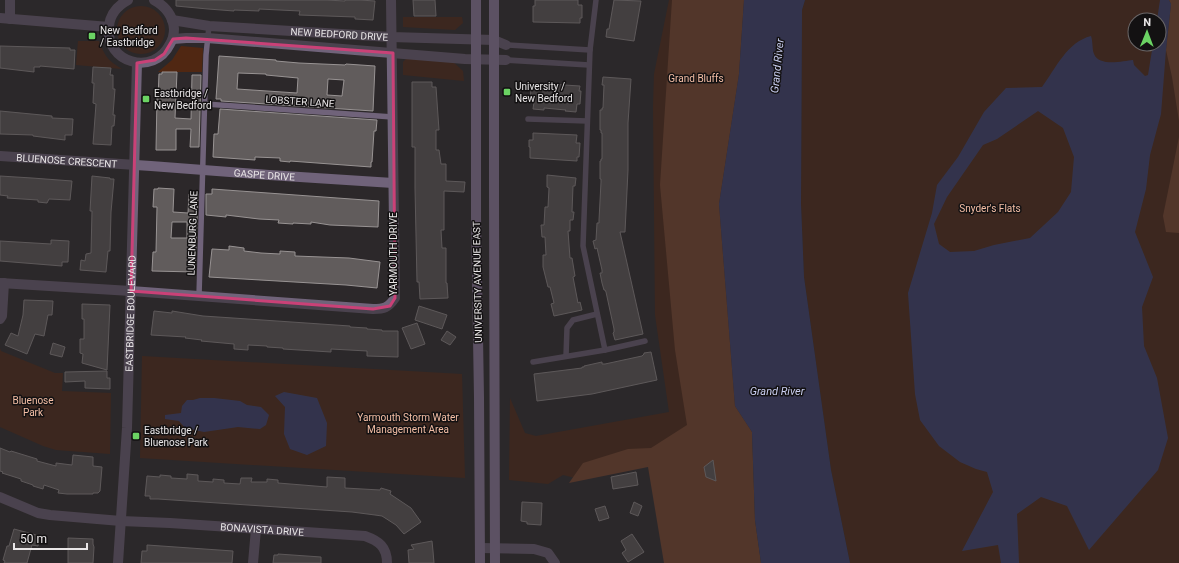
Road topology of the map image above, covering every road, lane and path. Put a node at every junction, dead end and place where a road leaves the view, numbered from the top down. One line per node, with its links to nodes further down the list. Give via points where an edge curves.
1 (10, 0): 8 (street)
2 (128, 0): 11 (street, via 114,12)
3 (154, 0): 9 (street, via 166,8)
4 (391, 0): 12 (street, YARMOUTH DRIVE)
5 (476, 0): 15 (main road, UNIVERSITY AVENUE EAST)
6 (494, 0): 16 (main road, UNIVERSITY AVENUE EAST)
7 (596, 0): 18 (lane)
8 (5, 19): 11 (street)
9 (172, 20): 10 (street, NEW BEDFORD DRIVE); 14 (street)
10 (209, 26): 12 (street, NEW BEDFORD DRIVE); 13 (lane, LUNENBURG LANE)
11 (109, 27): 23 (street, via 114,50 129,61)
12 (391, 37): 15 (street, NEW BEDFORD DRIVE); 19 (street, YARMOUTH DRIVE)
13 (207, 38): 14 (street, NEW BEDFORD DRIVE); 19 (street, NEW BEDFORD DRIVE); 25 (lane, LUNENBURG LANE)
14 (173, 39): 23 (street, via 160,57 150,62)
15 (476, 39): 16 (street, NEW BEDFORD DRIVE); 20 (main road, UNIVERSITY AVENUE EAST)
16 (494, 40): 17 (street, NEW BEDFORD DRIVE); 21 (main road, UNIVERSITY AVENUE EAST)
17 (506, 45): 18 (lane)
18 (590, 50): 24 (lane)
19 (393, 54): 20 (street, NEW BEDFORD DRIVE); 26 (street, YARMOUTH DRIVE)
20 (476, 60): 21 (street, NEW BEDFORD DRIVE); 45 (main road, UNIVERSITY AVENUE EAST)
21 (494, 60): 22 (street, NEW BEDFORD DRIVE); 46 (main road, UNIVERSITY AVENUE EAST)
22 (506, 60): 24 (lane)
23 (137, 63): 30 (street, EASTBRIDGE BOULEVARD)
24 (590, 65): 28 (lane)
25 (205, 104): 26 (lane, LOBSTER LANE); 31 (lane, LUNENBURG LANE)
26 (392, 117): 32 (street, YARMOUTH DRIVE)
27 (528, 119): 28 (lane)
28 (587, 121): 36 (lane, via 583,246)
29 (0, 156): 30 (street, BLUENOSE CRESCENT)
30 (135, 165): 31 (street, GASPE DRIVE); 34 (street, EASTBRIDGE BOULEVARD)
31 (203, 170): 32 (street, GASPE DRIVE); 35 (lane, LUNENBURG LANE)
32 (394, 183): 35 (street, YARMOUTH DRIVE, via 395,298 390,306 373,309)
33 (2, 283): 34 (street); 37 (street)
34 (131, 291): 35 (street, YARMOUTH DRIVE); 43 (street, EASTBRIDGE BOULEVARD)
35 (199, 296)
36 (597, 314): 39 (lane); 40 (lane, via 573,320 567,328)
37 (0, 319)
38 (645, 341): 39 (lane)
39 (605, 350): 40 (lane)
40 (566, 356): 41 (lane)
41 (533, 362)
42 (1, 502): 43 (street, BONAVISTA DRIVE, via 44,514)
43 (121, 521): 44 (street, BONAVISTA DRIVE); 47 (street, EASTBRIDGE BOULEVARD)
44 (256, 529): 48 (street); 49 (street, BONAVISTA DRIVE, via 365,536 375,540 385,550)
45 (480, 548): 46 (street); 50 (main road, UNIVERSITY AVENUE EAST)
46 (495, 548): 51 (main road, UNIVERSITY AVENUE EAST); 52 (street, via 534,549 548,553)
47 (118, 563)
48 (253, 563)
49 (387, 563)
50 (480, 563)
51 (495, 563)
52 (555, 563)

